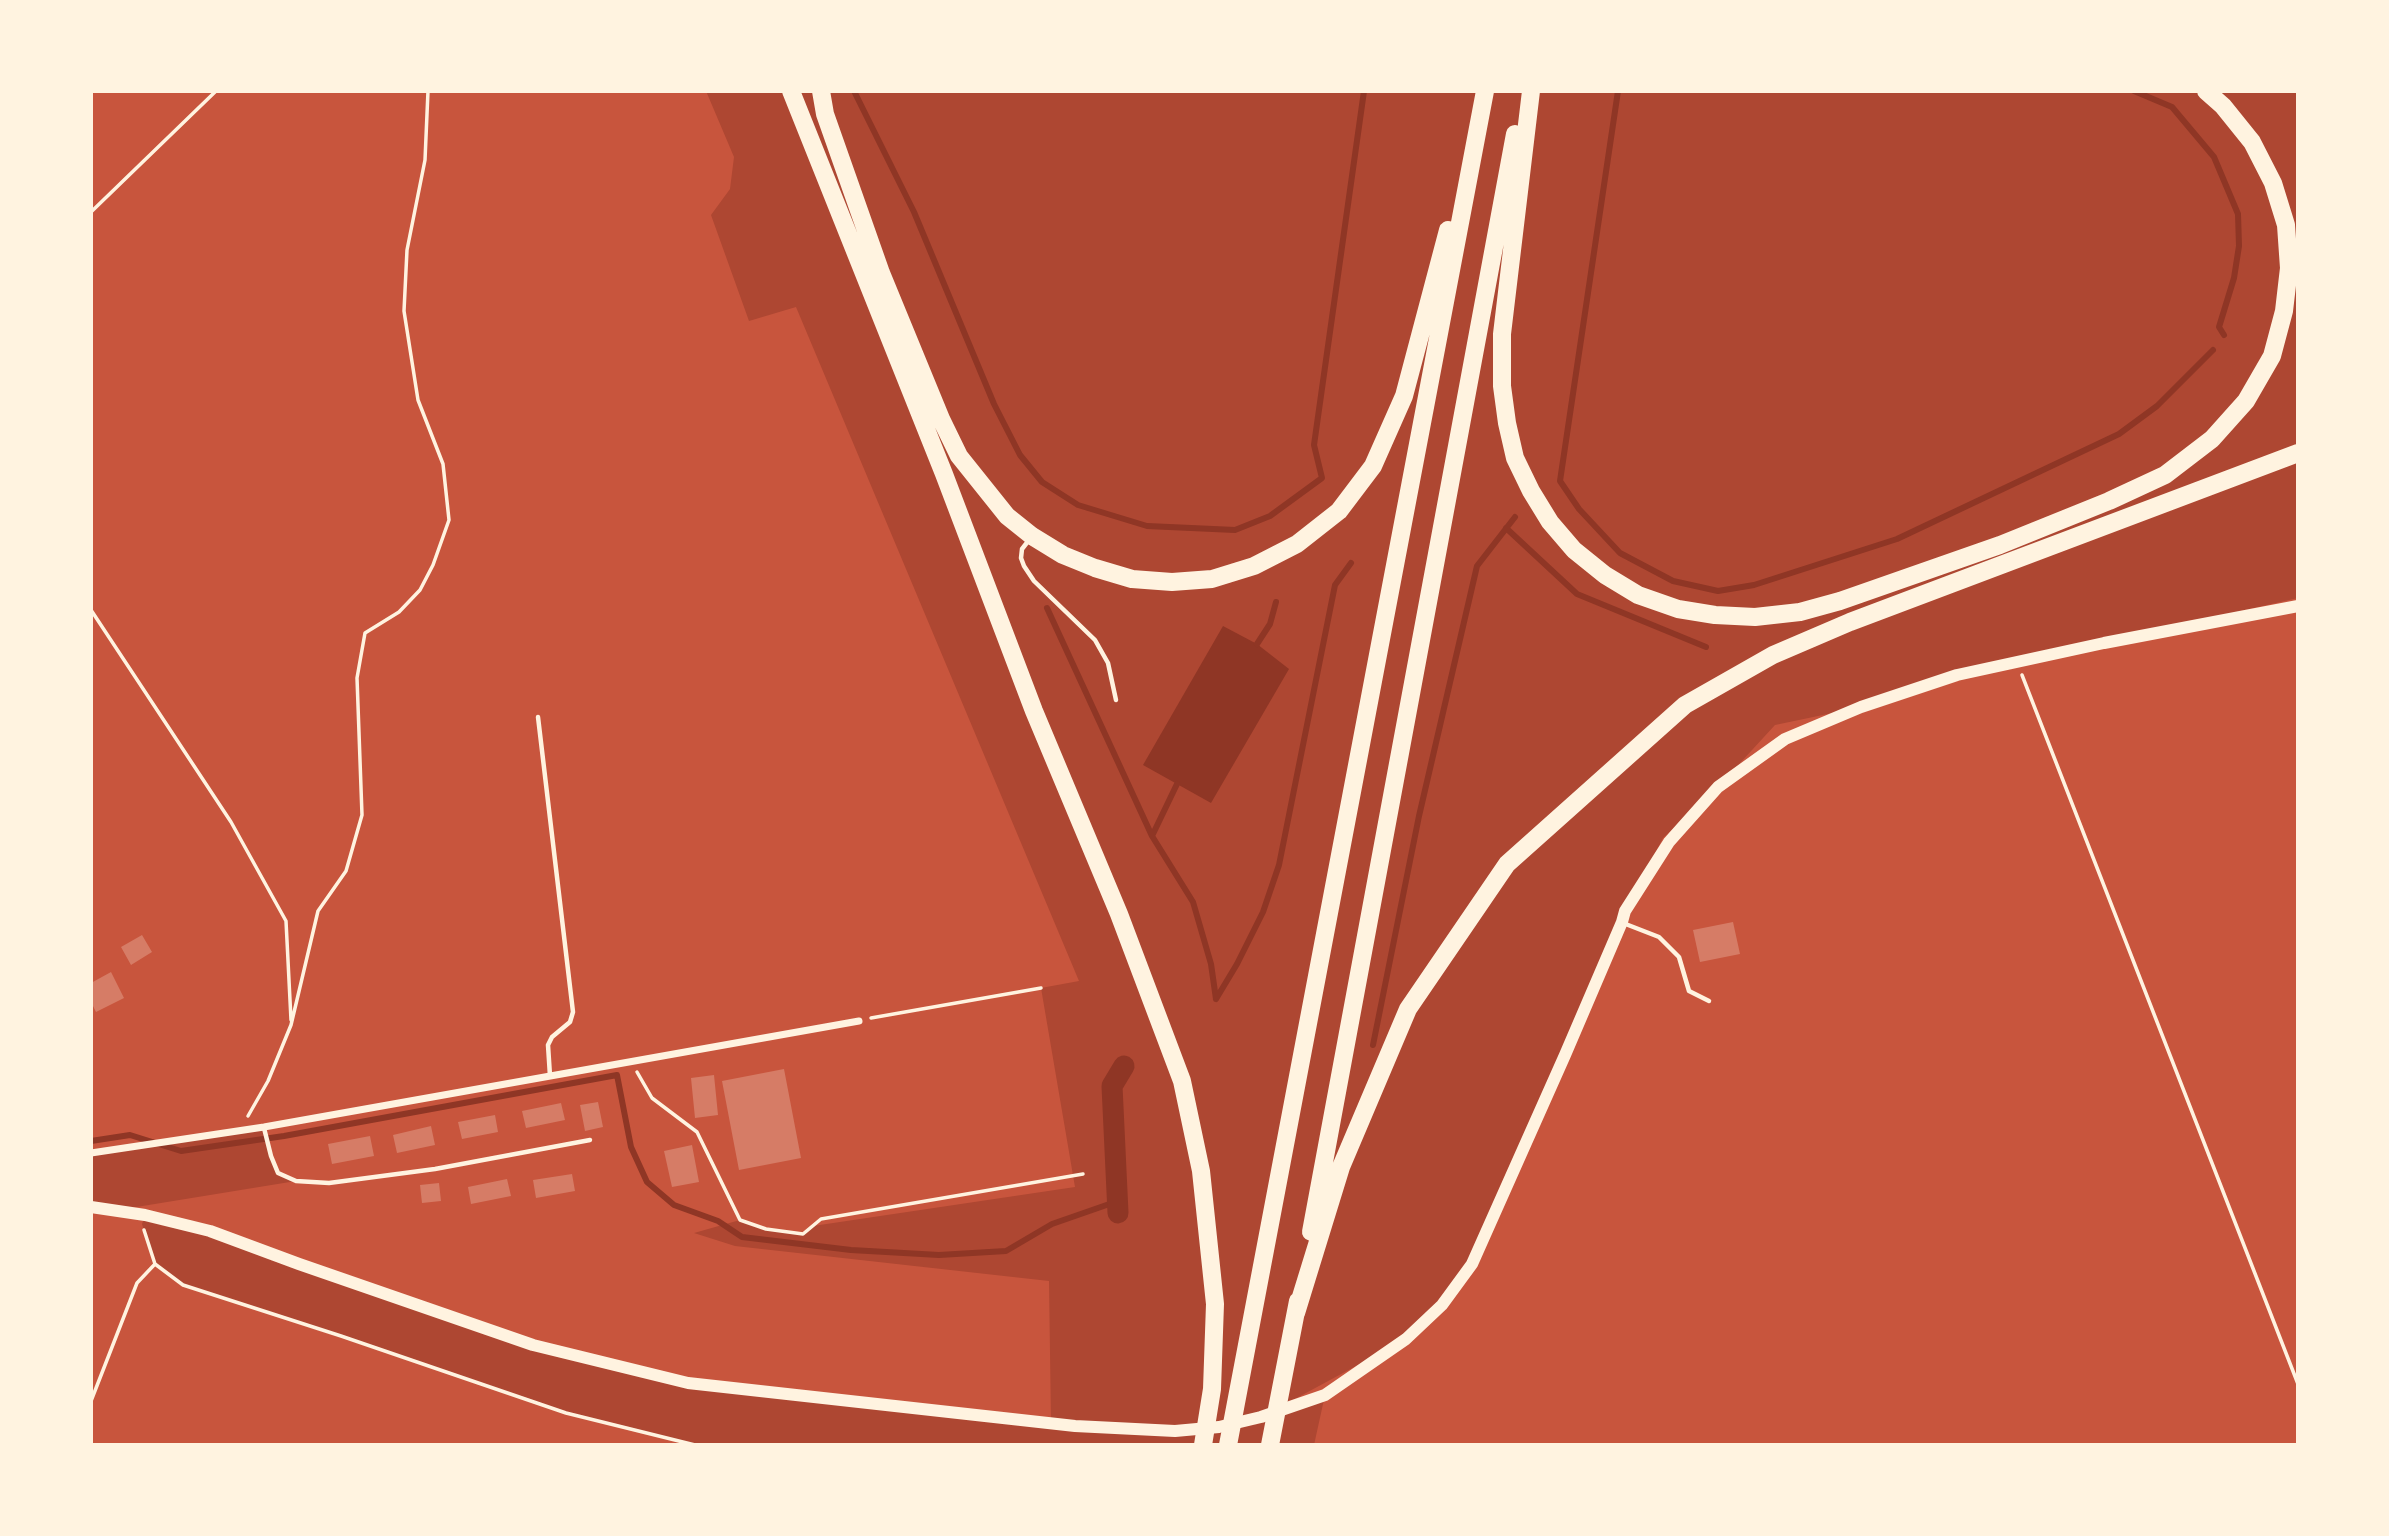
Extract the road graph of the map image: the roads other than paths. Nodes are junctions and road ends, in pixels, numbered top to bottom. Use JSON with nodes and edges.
{"nodes":[{"id":1,"x":791,"y":91,"type":"edge"},
{"id":2,"x":821,"y":91,"type":"edge"},
{"id":3,"x":1485,"y":91,"type":"edge"},
{"id":4,"x":1523,"y":91,"type":"edge"},
{"id":5,"x":1531,"y":91,"type":"edge"},
{"id":6,"x":2206,"y":91,"type":"edge"},
{"id":7,"x":1480,"y":118,"type":"junction"},
{"id":8,"x":2298,"y":453,"type":"edge"},
{"id":9,"x":1032,"y":536,"type":"junction"},
{"id":10,"x":2298,"y":606,"type":"edge"},
{"id":11,"x":1116,"y":700,"type":"dead end"},
{"id":12,"x":538,"y":717,"type":"dead end"},
{"id":13,"x":1622,"y":922,"type":"junction"},
{"id":14,"x":1709,"y":1001,"type":"dead end"},
{"id":15,"x":859,"y":1021,"type":"road end"},
{"id":16,"x":550,"y":1076,"type":"junction"},
{"id":17,"x":264,"y":1127,"type":"junction"},
{"id":18,"x":590,"y":1140,"type":"dead end"},
{"id":19,"x":91,"y":1153,"type":"edge"},
{"id":20,"x":91,"y":1207,"type":"edge"},
{"id":21,"x":1296,"y":1313,"type":"junction"},
{"id":22,"x":1203,"y":1445,"type":"edge"},
{"id":23,"x":1228,"y":1445,"type":"edge"},
{"id":24,"x":1270,"y":1445,"type":"edge"}],
"edges":[{"from":1,"to":22,"type":"highway"},
{"from":2,"to":9,"type":"highway"},
{"from":3,"to":7,"type":"highway"},
{"from":4,"to":21,"type":"highway"},
{"from":5,"to":6,"type":"highway"},
{"from":7,"to":9,"type":"highway"},
{"from":7,"to":23,"type":"highway"},
{"from":8,"to":21,"type":"highway"},
{"from":9,"to":11,"type":"lane"},
{"from":10,"to":13,"type":"street"},
{"from":12,"to":16,"type":"lane"},
{"from":13,"to":14,"type":"lane"},
{"from":13,"to":20,"type":"street"},
{"from":15,"to":16,"type":"street"},
{"from":16,"to":17,"type":"street"},
{"from":17,"to":18,"type":"lane"},
{"from":17,"to":19,"type":"street"},
{"from":21,"to":24,"type":"highway"}]}
